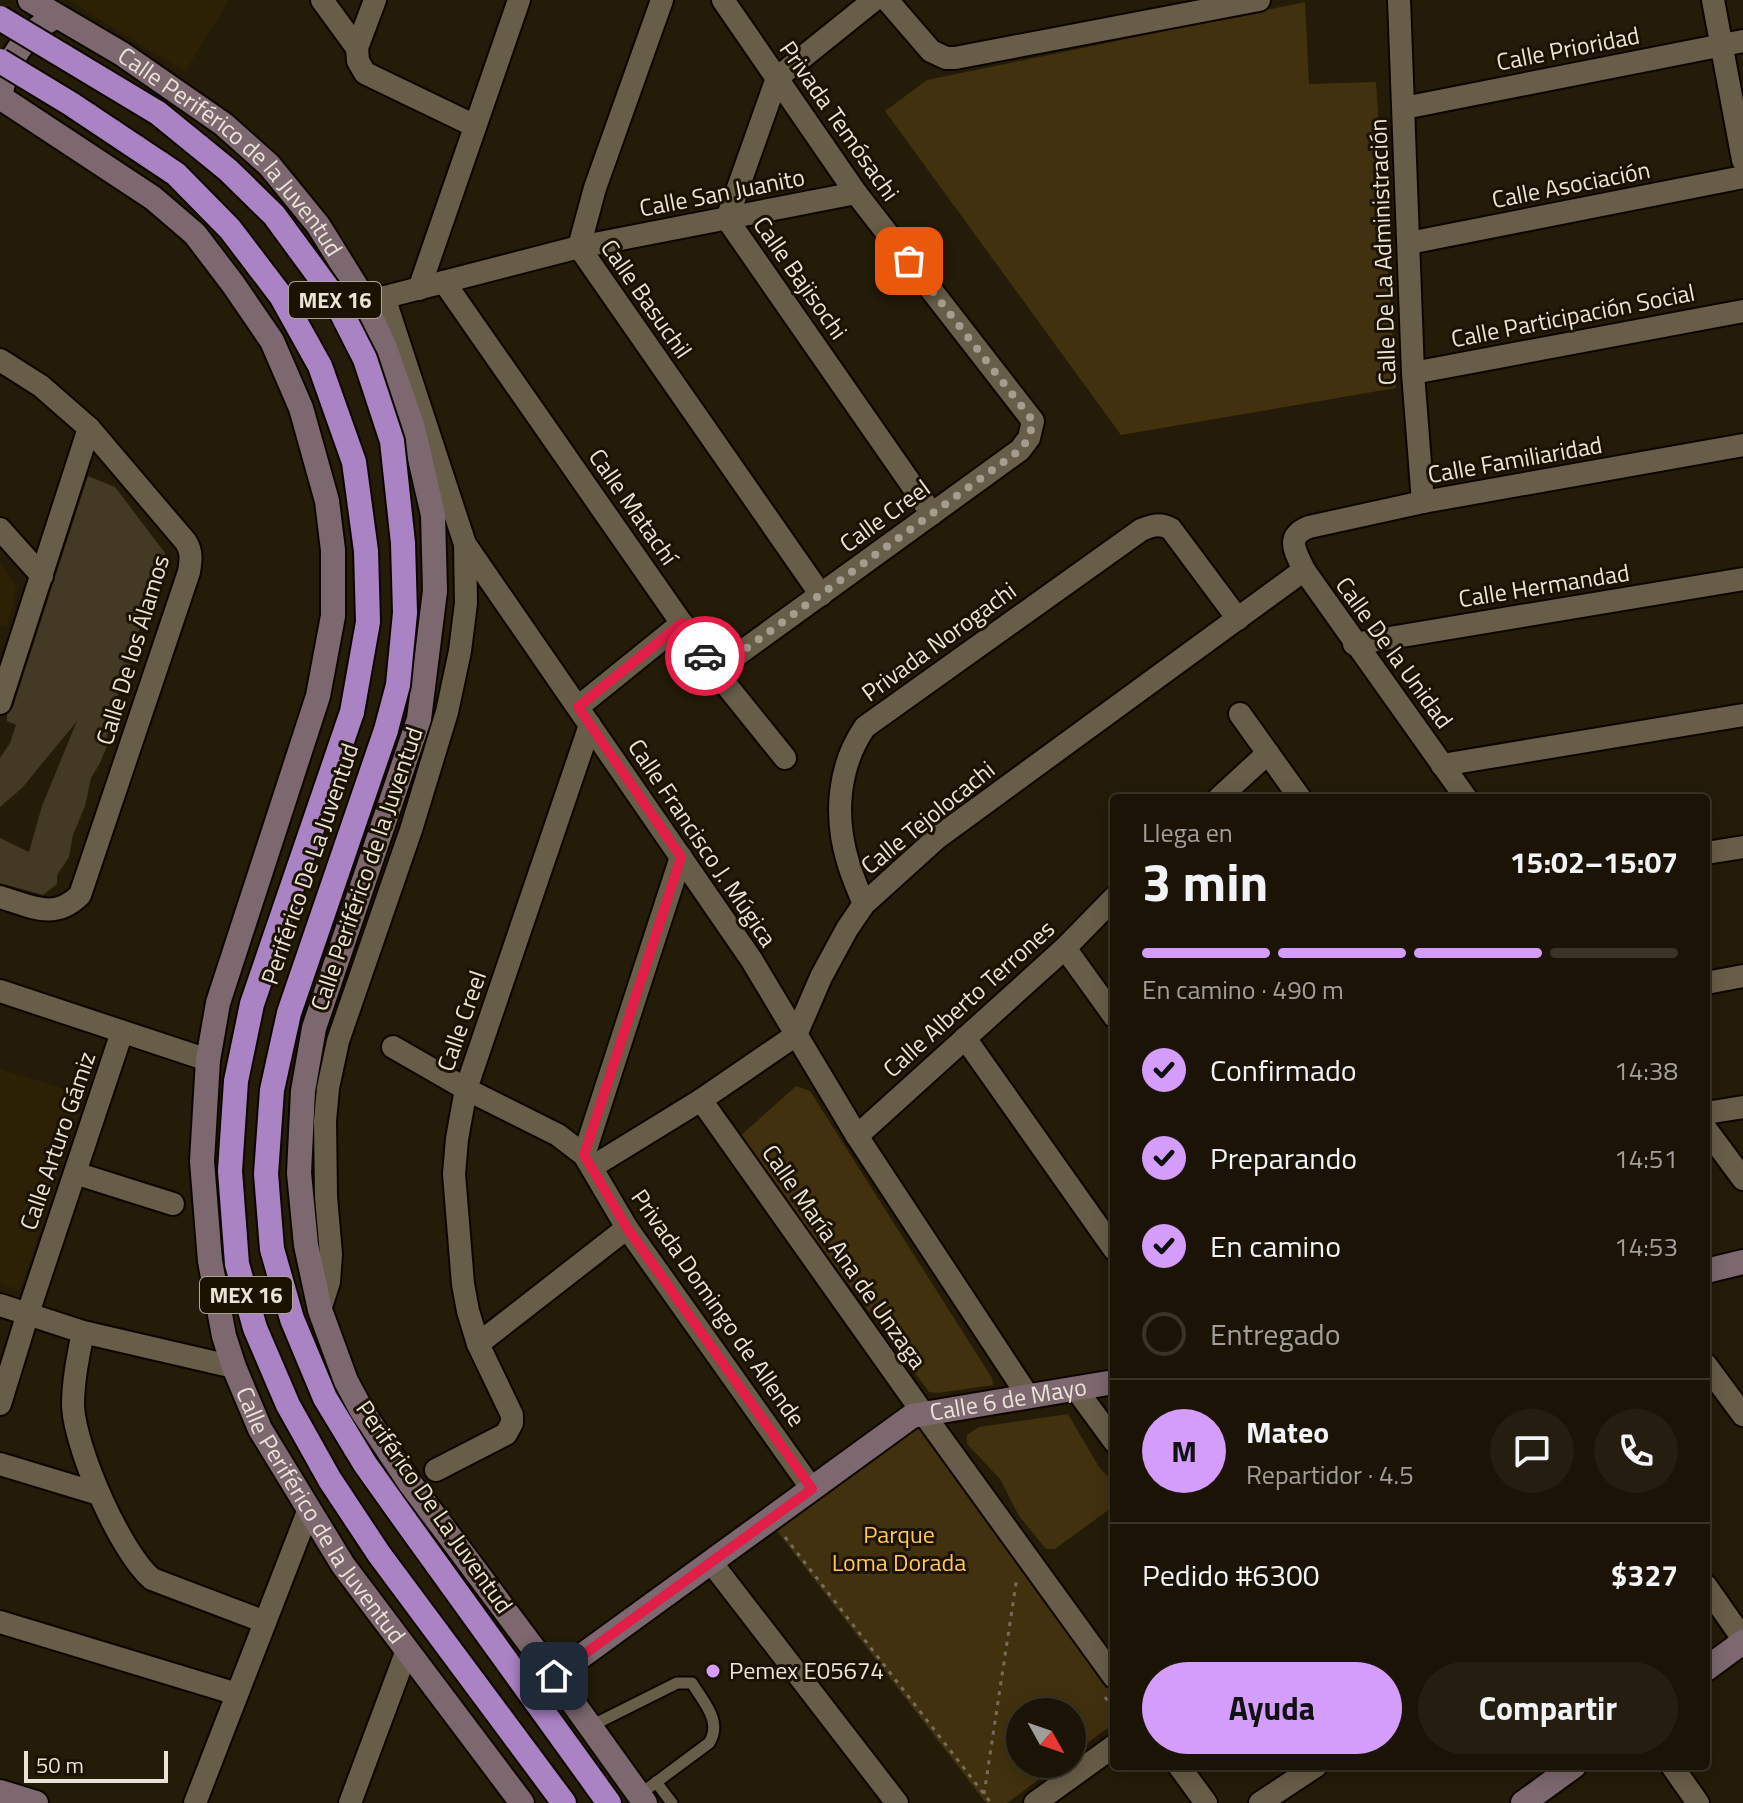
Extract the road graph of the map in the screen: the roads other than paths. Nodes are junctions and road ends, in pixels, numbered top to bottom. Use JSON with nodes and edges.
{"nodes":[{"id":1,"x":30,"y":0,"type":"edge"},
{"id":2,"x":322,"y":0,"type":"edge"},
{"id":3,"x":375,"y":0,"type":"edge"},
{"id":4,"x":519,"y":0,"type":"edge"},
{"id":5,"x":662,"y":0,"type":"edge"},
{"id":6,"x":723,"y":0,"type":"edge"},
{"id":7,"x":874,"y":0,"type":"edge"},
{"id":8,"x":887,"y":0,"type":"edge"},
{"id":9,"x":1259,"y":0,"type":"edge"},
{"id":10,"x":1399,"y":0,"type":"edge"},
{"id":11,"x":1713,"y":0,"type":"edge"},
{"id":12,"x":56,"y":16,"type":"junction"},
{"id":13,"x":0,"y":18,"type":"edge"},
{"id":14,"x":1732,"y":43,"type":"edge"},
{"id":15,"x":357,"y":48,"type":"junction"},
{"id":16,"x":0,"y":61,"type":"edge"},
{"id":17,"x":777,"y":78,"type":"junction"},
{"id":18,"x":0,"y":97,"type":"edge"},
{"id":19,"x":1404,"y":108,"type":"junction"},
{"id":20,"x":475,"y":126,"type":"junction"},
{"id":21,"x":1743,"y":160,"type":"edge"},
{"id":22,"x":1743,"y":177,"type":"edge"},
{"id":23,"x":856,"y":193,"type":"junction"},
{"id":24,"x":727,"y":219,"type":"junction"},
{"id":25,"x":1409,"y":243,"type":"junction"},
{"id":26,"x":579,"y":247,"type":"junction"},
{"id":27,"x":444,"y":282,"type":"junction"},
{"id":28,"x":419,"y":289,"type":"junction"},
{"id":29,"x":374,"y":300,"type":"junction"},
{"id":30,"x":1743,"y":311,"type":"edge"},
{"id":31,"x":0,"y":360,"type":"edge"},
{"id":32,"x":1413,"y":373,"type":"junction"},
{"id":33,"x":1033,"y":421,"type":"joint"},
{"id":34,"x":89,"y":428,"type":"junction"},
{"id":35,"x":1743,"y":445,"type":"edge"},
{"id":36,"x":1423,"y":502,"type":"junction"},
{"id":37,"x":932,"y":514,"type":"junction"},
{"id":38,"x":0,"y":529,"type":"edge"},
{"id":39,"x":1298,"y":534,"type":"joint"},
{"id":40,"x":465,"y":544,"type":"junction"},
{"id":41,"x":1304,"y":570,"type":"junction"},
{"id":42,"x":42,"y":576,"type":"junction"},
{"id":43,"x":1743,"y":579,"type":"edge"},
{"id":44,"x":821,"y":595,"type":"junction"},
{"id":45,"x":1238,"y":619,"type":"junction"},
{"id":46,"x":682,"y":623,"type":"junction"},
{"id":47,"x":1354,"y":644,"type":"junction"},
{"id":48,"x":715,"y":671,"type":"junction"},
{"id":49,"x":0,"y":703,"type":"edge"},
{"id":50,"x":1240,"y":714,"type":"dead end"},
{"id":51,"x":1743,"y":715,"type":"edge"},
{"id":52,"x":584,"y":716,"type":"junction"},
{"id":53,"x":1268,"y":753,"type":"junction"},
{"id":54,"x":785,"y":758,"type":"dead end"},
{"id":55,"x":1442,"y":765,"type":"junction"},
{"id":56,"x":1223,"y":794,"type":"edge"},
{"id":57,"x":1297,"y":794,"type":"edge"},
{"id":58,"x":1463,"y":794,"type":"edge"},
{"id":59,"x":1743,"y":847,"type":"edge"},
{"id":60,"x":1710,"y":852,"type":"edge"},
{"id":61,"x":681,"y":857,"type":"junction"},
{"id":62,"x":0,"y":897,"type":"edge"},
{"id":63,"x":1110,"y":902,"type":"edge"},
{"id":64,"x":864,"y":904,"type":"junction"},
{"id":65,"x":1065,"y":948,"type":"junction"},
{"id":66,"x":1743,"y":976,"type":"edge"},
{"id":67,"x":1710,"y":982,"type":"edge"},
{"id":68,"x":0,"y":991,"type":"edge"},
{"id":69,"x":1110,"y":1010,"type":"edge"},
{"id":70,"x":122,"y":1032,"type":"junction"},
{"id":71,"x":796,"y":1035,"type":"junction"},
{"id":72,"x":965,"y":1038,"type":"junction"},
{"id":73,"x":393,"y":1047,"type":"dead end"},
{"id":74,"x":208,"y":1060,"type":"junction"},
{"id":75,"x":466,"y":1089,"type":"junction"},
{"id":76,"x":701,"y":1100,"type":"junction"},
{"id":77,"x":1743,"y":1107,"type":"edge"},
{"id":78,"x":1710,"y":1112,"type":"edge"},
{"id":79,"x":313,"y":1121,"type":"junction"},
{"id":80,"x":1710,"y":1134,"type":"edge"},
{"id":81,"x":857,"y":1136,"type":"junction"},
{"id":82,"x":588,"y":1161,"type":"junction"},
{"id":83,"x":75,"y":1173,"type":"junction"},
{"id":84,"x":1743,"y":1179,"type":"edge"},
{"id":85,"x":173,"y":1204,"type":"dead end"},
{"id":86,"x":627,"y":1228,"type":"junction"},
{"id":87,"x":1110,"y":1243,"type":"edge"},
{"id":88,"x":1743,"y":1262,"type":"edge"},
{"id":89,"x":1710,"y":1270,"type":"edge"},
{"id":90,"x":0,"y":1305,"type":"edge"},
{"id":91,"x":28,"y":1313,"type":"junction"},
{"id":92,"x":83,"y":1332,"type":"junction"},
{"id":93,"x":478,"y":1344,"type":"junction"},
{"id":94,"x":234,"y":1367,"type":"junction"},
{"id":95,"x":1710,"y":1370,"type":"edge"},
{"id":96,"x":1110,"y":1383,"type":"edge"},
{"id":97,"x":1076,"y":1389,"type":"junction"},
{"id":98,"x":1028,"y":1396,"type":"junction"},
{"id":99,"x":0,"y":1404,"type":"edge"},
{"id":100,"x":923,"y":1413,"type":"junction"},
{"id":101,"x":1743,"y":1415,"type":"edge"},
{"id":102,"x":1110,"y":1436,"type":"edge"},
{"id":103,"x":0,"y":1464,"type":"edge"},
{"id":104,"x":436,"y":1470,"type":"dead end"},
{"id":105,"x":812,"y":1489,"type":"junction"},
{"id":106,"x":99,"y":1494,"type":"junction"},
{"id":107,"x":309,"y":1509,"type":"junction"},
{"id":108,"x":711,"y":1562,"type":"junction"},
{"id":109,"x":1710,"y":1592,"type":"edge"},
{"id":110,"x":0,"y":1622,"type":"edge"},
{"id":111,"x":265,"y":1622,"type":"junction"},
{"id":112,"x":1743,"y":1640,"type":"edge"},
{"id":113,"x":407,"y":1650,"type":"junction"},
{"id":114,"x":1710,"y":1666,"type":"edge"},
{"id":115,"x":554,"y":1676,"type":"junction"},
{"id":116,"x":1110,"y":1687,"type":"edge"},
{"id":117,"x":237,"y":1694,"type":"junction"},
{"id":118,"x":591,"y":1726,"type":"junction"},
{"id":119,"x":1110,"y":1749,"type":"edge"},
{"id":120,"x":1182,"y":1770,"type":"edge"},
{"id":121,"x":1310,"y":1770,"type":"edge"},
{"id":122,"x":1569,"y":1770,"type":"edge"},
{"id":123,"x":1675,"y":1770,"type":"edge"},
{"id":124,"x":502,"y":1777,"type":"junction"},
{"id":125,"x":0,"y":1792,"type":"edge"},
{"id":126,"x":647,"y":1793,"type":"edge"},
{"id":127,"x":1530,"y":1801,"type":"edge"},
{"id":128,"x":36,"y":1803,"type":"edge"},
{"id":129,"x":195,"y":1803,"type":"edge"},
{"id":130,"x":350,"y":1803,"type":"edge"},
{"id":131,"x":495,"y":1803,"type":"edge"},
{"id":132,"x":522,"y":1803,"type":"edge"},
{"id":133,"x":564,"y":1803,"type":"edge"},
{"id":134,"x":609,"y":1803,"type":"edge"},
{"id":135,"x":672,"y":1803,"type":"edge"},
{"id":136,"x":897,"y":1803,"type":"edge"},
{"id":137,"x":1035,"y":1803,"type":"edge"},
{"id":138,"x":1206,"y":1803,"type":"edge"},
{"id":139,"x":1260,"y":1803,"type":"edge"},
{"id":140,"x":1698,"y":1803,"type":"edge"}],
"edges":[{"from":1,"to":12,"type":"main road","name":"Calle Periférico de la Juventud"},
{"from":2,"to":15,"type":"street"},
{"from":3,"to":15,"type":"street"},
{"from":4,"to":20,"type":"street"},
{"from":5,"to":26,"type":"street","name":"Calle Basuchil"},
{"from":6,"to":17,"type":"street","name":"Privada Temósachi"},
{"from":7,"to":17,"type":"street"},
{"from":8,"to":9,"type":"street"},
{"from":10,"to":19,"type":"street","name":"Calle De La Administración"},
{"from":11,"to":14,"type":"street"},
{"from":12,"to":18,"type":"main road"},
{"from":12,"to":29,"type":"main road","name":"Calle Periférico de la Juventud"},
{"from":13,"to":134,"type":"highway","name":"Periférico De La Juventud","number":"MEX 16","bridge":true},
{"from":14,"to":19,"type":"street","name":"Calle Prioridad"},
{"from":14,"to":21,"type":"street"},
{"from":15,"to":20,"type":"street"},
{"from":16,"to":133,"type":"highway","name":"Periférico De La Juventud","number":"MEX 16","bridge":true},
{"from":17,"to":23,"type":"street","name":"Privada Temósachi"},
{"from":17,"to":24,"type":"street","name":"Calle Bajisochi"},
{"from":18,"to":74,"type":"main road","name":"Calle Periférico de la Juventud"},
{"from":19,"to":25,"type":"street","name":"Calle De La Administración"},
{"from":20,"to":28,"type":"street"},
{"from":22,"to":25,"type":"street","name":"Calle Asociación"},
{"from":23,"to":24,"type":"street","name":"Calle San Juanito"},
{"from":23,"to":33,"type":"street","name":"Privada Temósachi"},
{"from":24,"to":26,"type":"street","name":"Calle San Juanito"},
{"from":24,"to":37,"type":"street","name":"Calle Bajisochi"},
{"from":25,"to":32,"type":"street","name":"Calle De La Administración"},
{"from":26,"to":27,"type":"street","name":"Calle San Juanito"},
{"from":26,"to":44,"type":"street","name":"Calle Basuchil"},
{"from":27,"to":28,"type":"street","name":"Calle San Juanito"},
{"from":27,"to":46,"type":"street","name":"Calle Matachí"},
{"from":28,"to":29,"type":"street","name":"Calle San Juanito"},
{"from":29,"to":40,"type":"street","name":"Calle Francisco J. Múgica"},
{"from":29,"to":79,"type":"main road","name":"Calle Periférico de la Juventud"},
{"from":30,"to":32,"type":"street","name":"Calle Participación Social"},
{"from":31,"to":34,"type":"street","name":"Calle De los Álamos"},
{"from":32,"to":36,"type":"street","name":"Calle De La Administración"},
{"from":33,"to":37,"type":"street","name":"Calle Creel"},
{"from":34,"to":42,"type":"street"},
{"from":34,"to":62,"type":"street","name":"Calle De los Álamos"},
{"from":35,"to":36,"type":"street","name":"Calle Familiaridad"},
{"from":36,"to":39,"type":"street","name":"Calle Familiaridad"},
{"from":37,"to":44,"type":"street","name":"Calle Creel"},
{"from":38,"to":42,"type":"street"},
{"from":39,"to":41,"type":"street","name":"Calle De la Unidad"},
{"from":40,"to":52,"type":"street","name":"Calle Francisco J. Múgica"},
{"from":40,"to":79,"type":"street"},
{"from":41,"to":45,"type":"street","name":"Calle Tejolocachi"},
{"from":41,"to":47,"type":"street","name":"Calle De la Unidad"},
{"from":42,"to":49,"type":"street"},
{"from":43,"to":47,"type":"street","name":"Calle Hermandad"},
{"from":44,"to":48,"type":"street","name":"Calle Creel"},
{"from":45,"to":64,"type":"street","name":"Calle Tejolocachi"},
{"from":45,"to":64,"type":"street","name":"Privada Norogachi"},
{"from":46,"to":48,"type":"street","name":"Calle Matachí"},
{"from":46,"to":52,"type":"street"},
{"from":47,"to":55,"type":"street","name":"Calle De la Unidad"},
{"from":48,"to":54,"type":"street","name":"Calle Matachí"},
{"from":50,"to":53,"type":"street"},
{"from":51,"to":55,"type":"street"},
{"from":52,"to":61,"type":"street","name":"Calle Francisco J. Múgica"},
{"from":52,"to":75,"type":"street","name":"Calle Creel"},
{"from":53,"to":56,"type":"street"},
{"from":53,"to":57,"type":"street"},
{"from":55,"to":58,"type":"street","name":"Calle De la Unidad"},
{"from":59,"to":60,"type":"street"},
{"from":61,"to":71,"type":"street","name":"Calle Francisco J. Múgica"},
{"from":61,"to":82,"type":"street"},
{"from":63,"to":65,"type":"street","name":"Calle Alberto Terrones"},
{"from":64,"to":71,"type":"street","name":"Calle Tejolocachi"},
{"from":65,"to":69,"type":"street"},
{"from":65,"to":72,"type":"street","name":"Calle Alberto Terrones"},
{"from":66,"to":67,"type":"street"},
{"from":68,"to":70,"type":"street"},
{"from":70,"to":74,"type":"street"},
{"from":70,"to":83,"type":"street","name":"Calle Arturo Gámiz"},
{"from":71,"to":76,"type":"street"},
{"from":71,"to":81,"type":"street","name":"Calle Francisco J. Múgica"},
{"from":72,"to":81,"type":"street","name":"Calle Alberto Terrones"},
{"from":72,"to":87,"type":"street"},
{"from":73,"to":75,"type":"street"},
{"from":74,"to":94,"type":"main road","name":"Calle Periférico de la Juventud"},
{"from":75,"to":82,"type":"street"},
{"from":75,"to":93,"type":"street","name":"Calle Creel"},
{"from":76,"to":82,"type":"street"},
{"from":76,"to":100,"type":"street","name":"Calle María Ana de Unzaga"},
{"from":77,"to":78,"type":"street"},
{"from":79,"to":115,"type":"main road","name":"Calle Periférico de la Juventud"},
{"from":80,"to":84,"type":"street"},
{"from":81,"to":98,"type":"street","name":"Calle Francisco J. Múgica"},
{"from":82,"to":86,"type":"street","name":"Privada Domingo de Allende"},
{"from":83,"to":85,"type":"street"},
{"from":83,"to":91,"type":"street","name":"Calle Arturo Gámiz"},
{"from":86,"to":93,"type":"street"},
{"from":86,"to":105,"type":"street","name":"Privada Domingo de Allende"},
{"from":88,"to":89,"type":"main road"},
{"from":90,"to":91,"type":"street"},
{"from":91,"to":92,"type":"street"},
{"from":91,"to":99,"type":"street","name":"Calle Arturo Gámiz"},
{"from":92,"to":94,"type":"street"},
{"from":92,"to":106,"type":"street"},
{"from":93,"to":104,"type":"street","name":"Calle Creel"},
{"from":94,"to":107,"type":"main road","name":"Calle Periférico de la Juventud"},
{"from":95,"to":101,"type":"street"},
{"from":96,"to":97,"type":"main road","name":"Calle 6 de Mayo"},
{"from":97,"to":98,"type":"main road","name":"Calle 6 de Mayo"},
{"from":97,"to":102,"type":"street"},
{"from":98,"to":100,"type":"main road","name":"Calle 6 de Mayo"},
{"from":100,"to":105,"type":"main road","name":"Calle 6 de Mayo"},
{"from":100,"to":116,"type":"street","name":"Calle María Ana de Unzaga"},
{"from":103,"to":106,"type":"street"},
{"from":105,"to":108,"type":"main road","name":"Calle 6 de Mayo"},
{"from":106,"to":111,"type":"street"},
{"from":107,"to":111,"type":"street"},
{"from":107,"to":113,"type":"main road","name":"Calle Periférico de la Juventud"},
{"from":108,"to":115,"type":"main road","name":"Calle 6 de Mayo"},
{"from":108,"to":136,"type":"street"},
{"from":109,"to":112,"type":"street"},
{"from":110,"to":117,"type":"street"},
{"from":111,"to":117,"type":"street"},
{"from":112,"to":114,"type":"main road"},
{"from":113,"to":124,"type":"main road","name":"Calle Periférico de la Juventud"},
{"from":113,"to":130,"type":"street"},
{"from":115,"to":118,"type":"main road","name":"Calle Periférico de la Juventud"},
{"from":117,"to":129,"type":"street"},
{"from":118,"to":126,"type":"main road","name":"Calle Periférico de la Juventud"},
{"from":118,"to":126,"type":"lane"},
{"from":119,"to":137,"type":"street"},
{"from":120,"to":138,"type":"street"},
{"from":121,"to":139,"type":"street"},
{"from":122,"to":127,"type":"main road"},
{"from":123,"to":140,"type":"street"},
{"from":124,"to":131,"type":"main road"},
{"from":124,"to":132,"type":"main road","name":"Calle Periférico de la Juventud"},
{"from":125,"to":128,"type":"main road"},
{"from":126,"to":135,"type":"lane"}]}
